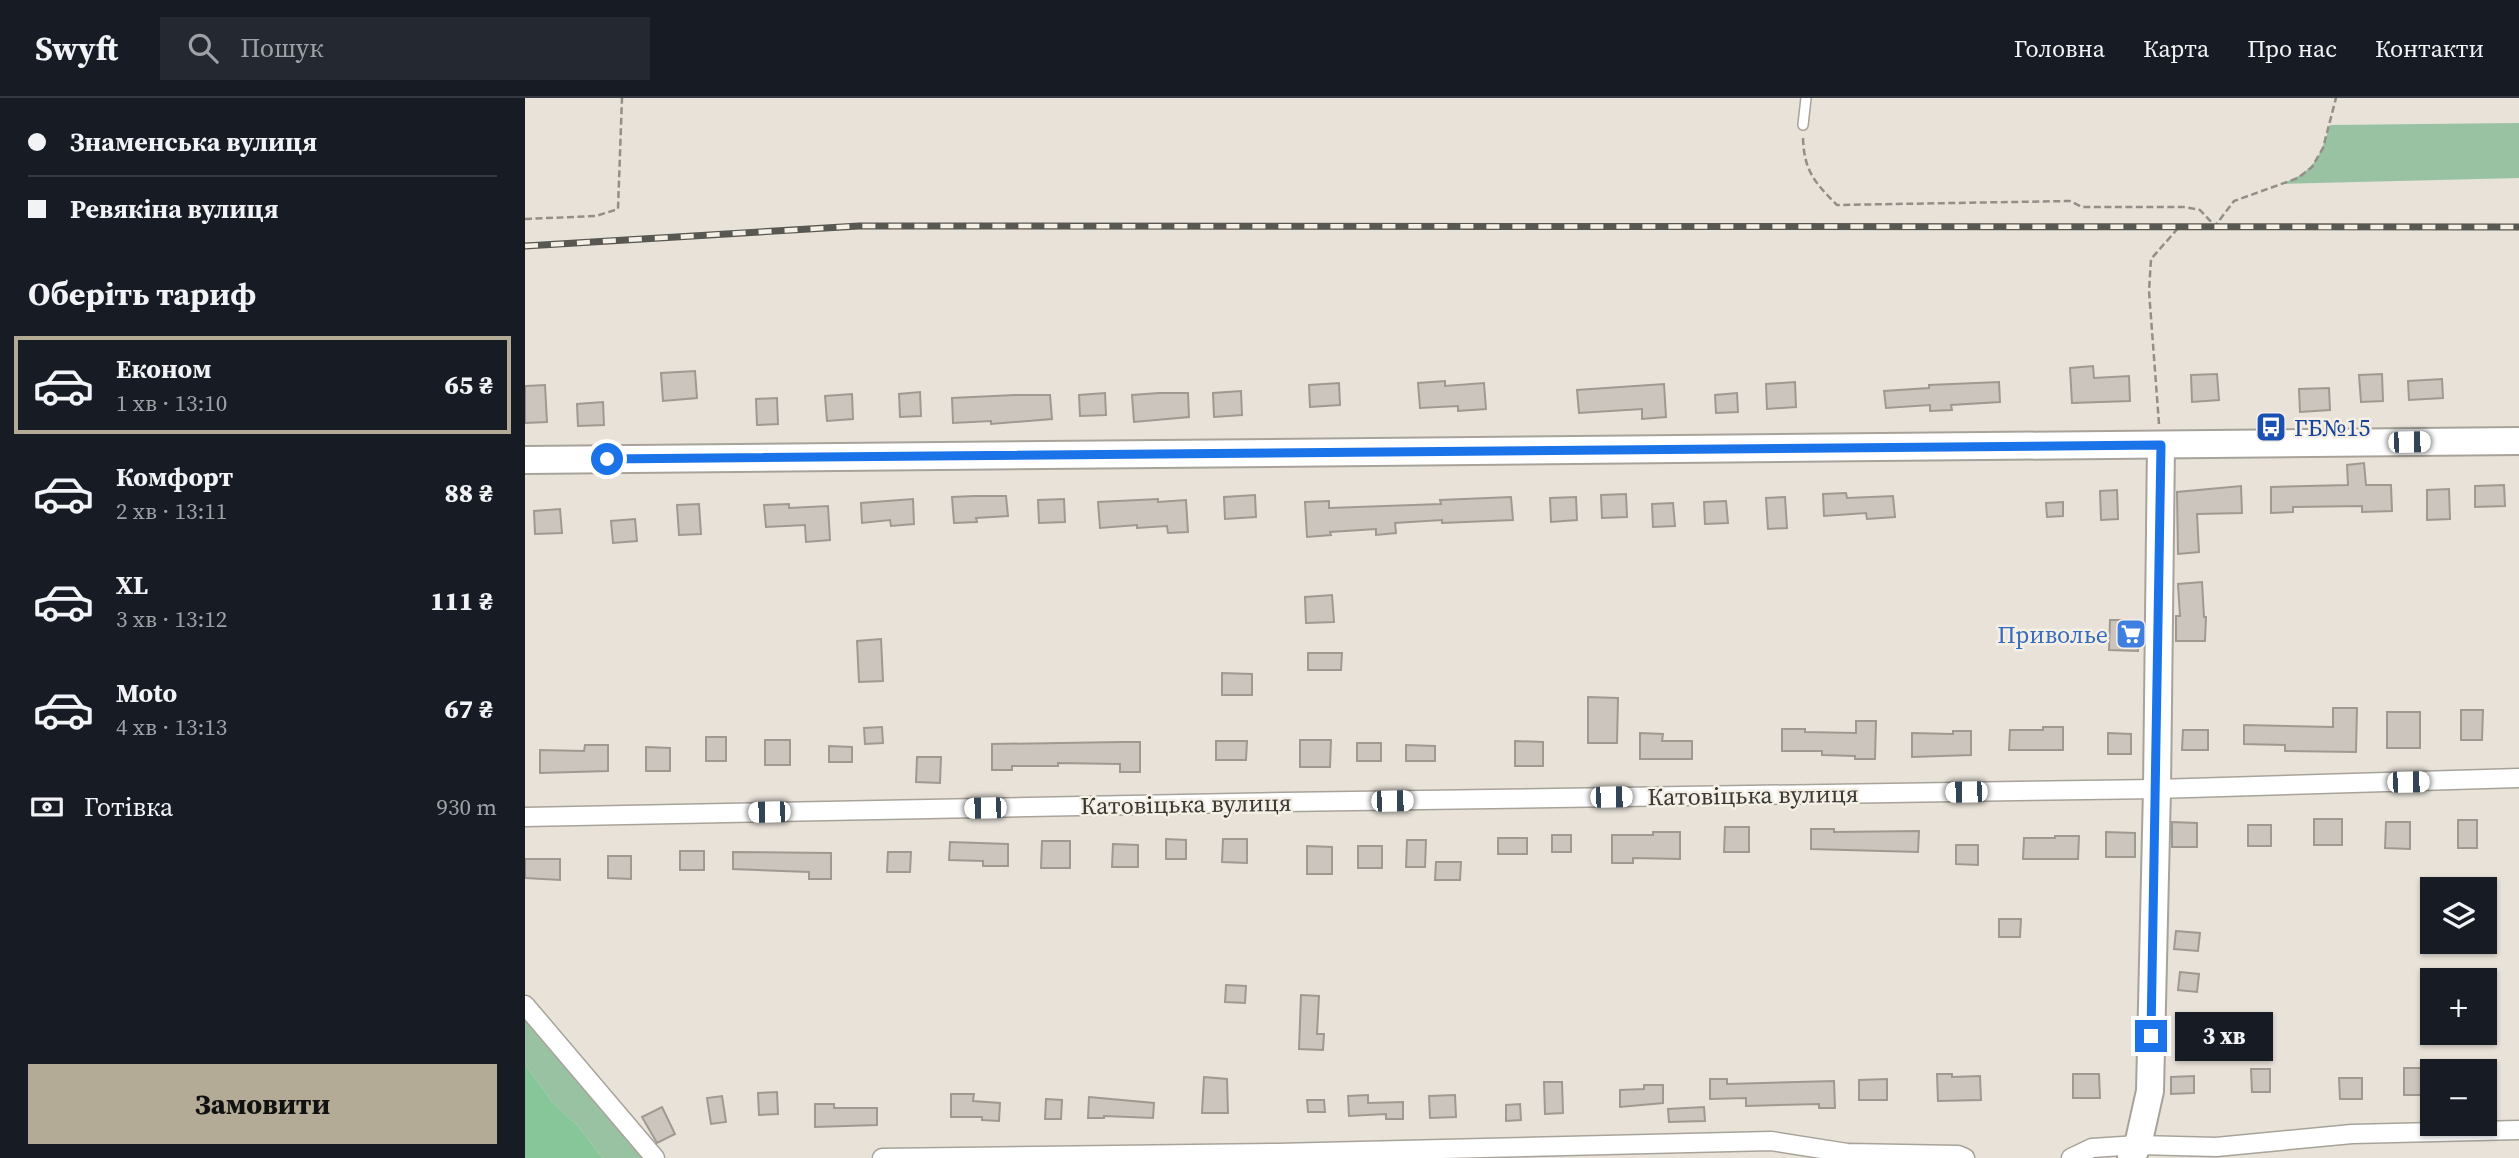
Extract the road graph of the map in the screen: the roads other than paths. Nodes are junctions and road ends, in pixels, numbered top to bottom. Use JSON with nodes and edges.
{"nodes":[{"id":1,"x":1806,"y":98,"type":"edge"},
{"id":2,"x":1803,"y":125,"type":"road end"},
{"id":3,"x":2519,"y":440,"type":"edge"},
{"id":4,"x":2161,"y":445,"type":"junction"},
{"id":5,"x":525,"y":460,"type":"edge"},
{"id":6,"x":2519,"y":778,"type":"edge"},
{"id":7,"x":2157,"y":789,"type":"junction"},
{"id":8,"x":525,"y":817,"type":"edge"},
{"id":9,"x":525,"y":1006,"type":"edge"},
{"id":10,"x":2519,"y":1130,"type":"edge"},
{"id":11,"x":2134,"y":1152,"type":"edge"},
{"id":12,"x":655,"y":1158,"type":"edge"},
{"id":13,"x":881,"y":1158,"type":"edge"},
{"id":14,"x":1965,"y":1158,"type":"edge"},
{"id":15,"x":2071,"y":1158,"type":"edge"}],
"edges":[{"from":1,"to":2,"type":"lane"},
{"from":3,"to":4,"type":"main road"},
{"from":4,"to":5,"type":"main road"},
{"from":4,"to":7,"type":"main road"},
{"from":6,"to":7,"type":"street","name":"Катовіцька вулиця"},
{"from":7,"to":8,"type":"street","name":"Катовіцька вулиця"},
{"from":7,"to":11,"type":"main road"},
{"from":9,"to":12,"type":"street"},
{"from":10,"to":11,"type":"street"},
{"from":11,"to":15,"type":"street"},
{"from":13,"to":14,"type":"street"}]}
